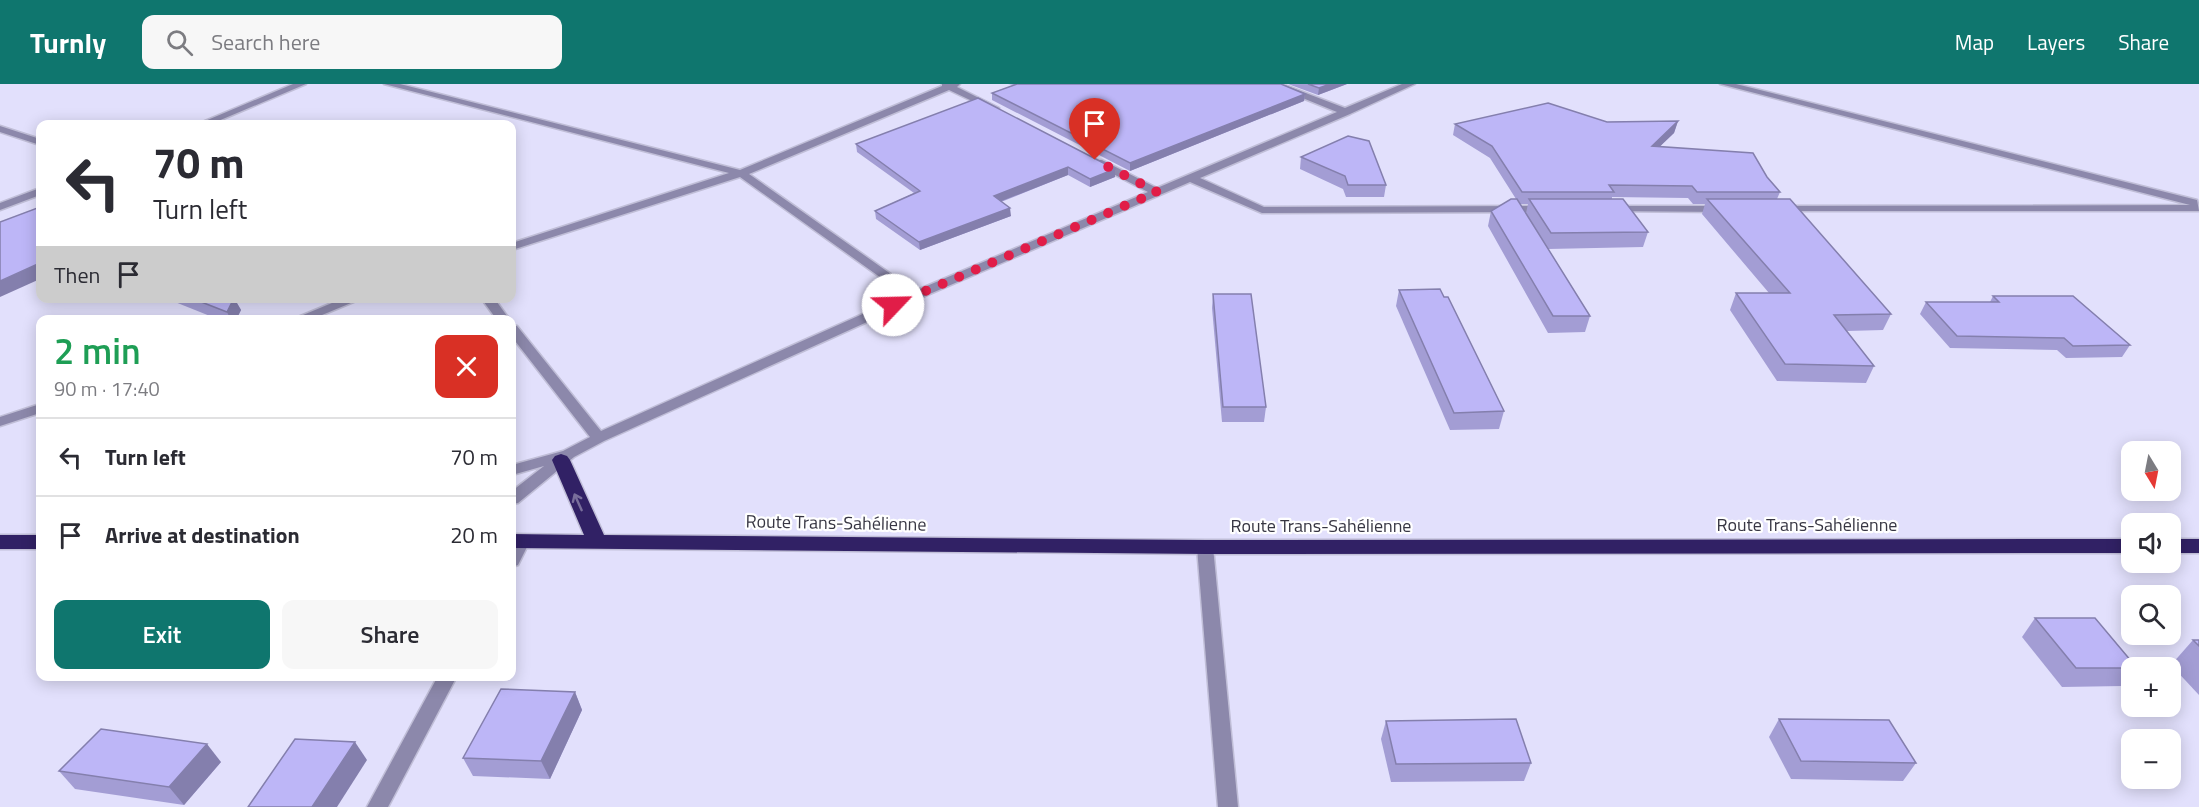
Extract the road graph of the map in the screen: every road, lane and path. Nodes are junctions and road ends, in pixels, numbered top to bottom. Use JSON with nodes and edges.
{"nodes":[{"id":1,"x":301,"y":84,"type":"edge"},
{"id":2,"x":389,"y":84,"type":"edge"},
{"id":3,"x":1273,"y":84,"type":"edge"},
{"id":4,"x":1410,"y":84,"type":"edge"},
{"id":5,"x":1725,"y":84,"type":"edge"},
{"id":6,"x":950,"y":85,"type":"edge"},
{"id":7,"x":1004,"y":112,"type":"edge"},
{"id":8,"x":1347,"y":112,"type":"junction"},
{"id":9,"x":212,"y":120,"type":"edge"},
{"id":10,"x":0,"y":129,"type":"edge"},
{"id":11,"x":36,"y":141,"type":"edge"},
{"id":12,"x":1085,"y":155,"type":"edge"},
{"id":13,"x":741,"y":173,"type":"junction"},
{"id":14,"x":1191,"y":178,"type":"junction"},
{"id":15,"x":1157,"y":192,"type":"junction"},
{"id":16,"x":36,"y":193,"type":"edge"},
{"id":17,"x":2199,"y":206,"type":"edge"},
{"id":18,"x":0,"y":207,"type":"edge"},
{"id":19,"x":1558,"y":209,"type":"edge"},
{"id":20,"x":1594,"y":209,"type":"edge"},
{"id":21,"x":1736,"y":209,"type":"edge"},
{"id":22,"x":1772,"y":209,"type":"edge"},
{"id":23,"x":516,"y":246,"type":"edge"},
{"id":24,"x":914,"y":296,"type":"junction"},
{"id":25,"x":343,"y":303,"type":"edge"},
{"id":26,"x":491,"y":303,"type":"edge"},
{"id":27,"x":311,"y":315,"type":"edge"},
{"id":28,"x":500,"y":315,"type":"edge"},
{"id":29,"x":516,"y":334,"type":"edge"},
{"id":30,"x":36,"y":409,"type":"edge"},
{"id":31,"x":0,"y":422,"type":"edge"},
{"id":32,"x":599,"y":438,"type":"junction"},
{"id":33,"x":565,"y":457,"type":"junction"},
{"id":34,"x":516,"y":469,"type":"edge"},
{"id":35,"x":516,"y":497,"type":"edge"},
{"id":36,"x":517,"y":541,"type":"edge"},
{"id":37,"x":0,"y":542,"type":"edge"},
{"id":38,"x":36,"y":542,"type":"edge"},
{"id":39,"x":597,"y":542,"type":"junction"},
{"id":40,"x":2121,"y":546,"type":"edge"},
{"id":41,"x":2181,"y":546,"type":"edge"},
{"id":42,"x":2199,"y":546,"type":"edge"},
{"id":43,"x":1205,"y":547,"type":"junction"},
{"id":44,"x":445,"y":681,"type":"edge"},
{"id":45,"x":377,"y":807,"type":"edge"},
{"id":46,"x":1228,"y":807,"type":"edge"}],
"edges":[{"from":1,"to":9,"type":"street"},
{"from":2,"to":13,"type":"street"},
{"from":3,"to":8,"type":"street"},
{"from":4,"to":8,"type":"street"},
{"from":5,"to":17,"type":"street"},
{"from":6,"to":7,"type":"street"},
{"from":6,"to":13,"type":"street"},
{"from":8,"to":14,"type":"street"},
{"from":10,"to":11,"type":"street"},
{"from":12,"to":15,"type":"street"},
{"from":13,"to":23,"type":"street"},
{"from":13,"to":24,"type":"street"},
{"from":14,"to":15,"type":"street"},
{"from":14,"to":19,"type":"street"},
{"from":15,"to":24,"type":"street"},
{"from":16,"to":18,"type":"street"},
{"from":17,"to":22,"type":"street"},
{"from":20,"to":21,"type":"street"},
{"from":24,"to":32,"type":"street"},
{"from":25,"to":27,"type":"street"},
{"from":26,"to":28,"type":"street"},
{"from":29,"to":32,"type":"street"},
{"from":30,"to":31,"type":"street"},
{"from":32,"to":33,"type":"street"},
{"from":33,"to":34,"type":"street"},
{"from":33,"to":35,"type":"street"},
{"from":39,"to":33,"type":"highway","one_way":true},
{"from":36,"to":39,"type":"highway","name":"Route Trans-Sahélienne"},
{"from":37,"to":38,"type":"highway"},
{"from":39,"to":43,"type":"highway","name":"Route Trans-Sahélienne"},
{"from":40,"to":43,"type":"highway","name":"Route Trans-Sahélienne"},
{"from":41,"to":42,"type":"highway"},
{"from":43,"to":46,"type":"street"},
{"from":44,"to":45,"type":"street"}]}
